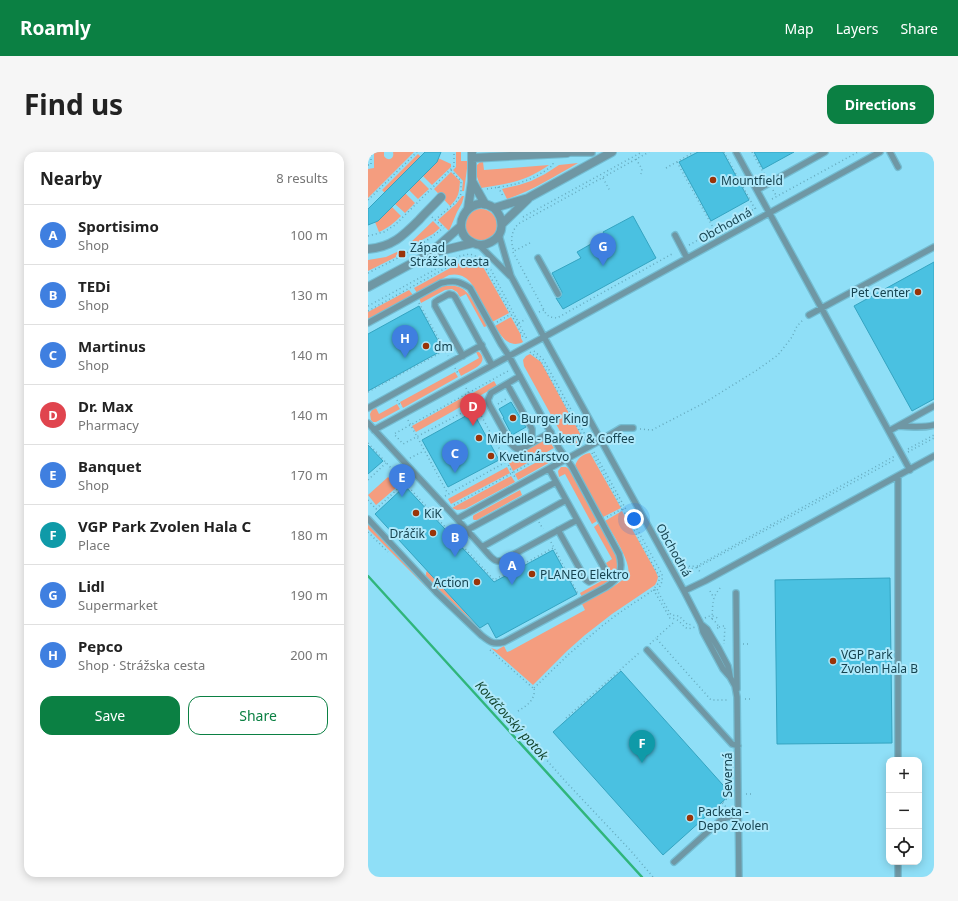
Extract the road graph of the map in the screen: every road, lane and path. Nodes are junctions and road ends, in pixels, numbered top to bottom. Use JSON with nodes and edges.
{"nodes":[{"id":1,"x":371,"y":152,"type":"edge"},
{"id":2,"x":417,"y":152,"type":"edge"},
{"id":3,"x":454,"y":152,"type":"edge"},
{"id":4,"x":612,"y":152,"type":"edge"},
{"id":5,"x":642,"y":152,"type":"edge"},
{"id":6,"x":649,"y":152,"type":"edge"},
{"id":7,"x":694,"y":152,"type":"edge"},
{"id":8,"x":724,"y":152,"type":"edge"},
{"id":9,"x":736,"y":152,"type":"edge"},
{"id":10,"x":752,"y":152,"type":"edge"},
{"id":11,"x":825,"y":152,"type":"edge"},
{"id":12,"x":858,"y":152,"type":"edge"},
{"id":13,"x":880,"y":152,"type":"edge"},
{"id":14,"x":890,"y":152,"type":"edge"},
{"id":15,"x":570,"y":153,"type":"edge"},
{"id":16,"x":592,"y":153,"type":"edge"},
{"id":17,"x":854,"y":153,"type":"edge"},
{"id":18,"x":553,"y":154,"type":"junction"},
{"id":19,"x":472,"y":155,"type":"edge"},
{"id":20,"x":636,"y":159,"type":"junction"},
{"id":21,"x":677,"y":162,"type":"junction"},
{"id":22,"x":368,"y":165,"type":"edge"},
{"id":23,"x":898,"y":167,"type":"dead end"},
{"id":24,"x":666,"y":168,"type":"dead end"},
{"id":25,"x":451,"y":170,"type":"junction"},
{"id":26,"x":641,"y":174,"type":"dead end"},
{"id":27,"x":603,"y":178,"type":"junction"},
{"id":28,"x":767,"y":178,"type":"dead end"},
{"id":29,"x":472,"y":181,"type":"junction"},
{"id":30,"x":498,"y":187,"type":"junction"},
{"id":31,"x":772,"y":188,"type":"dead end"},
{"id":32,"x":487,"y":189,"type":"dead end"},
{"id":33,"x":757,"y":190,"type":"junction"},
{"id":34,"x":610,"y":191,"type":"dead end"},
{"id":35,"x":464,"y":193,"type":"dead end"},
{"id":36,"x":461,"y":194,"type":"junction"},
{"id":37,"x":441,"y":197,"type":"dead end"},
{"id":38,"x":777,"y":197,"type":"junction"},
{"id":39,"x":528,"y":198,"type":"junction"},
{"id":40,"x":504,"y":199,"type":"dead end"},
{"id":41,"x":368,"y":200,"type":"edge"},
{"id":42,"x":772,"y":200,"type":"dead end"},
{"id":43,"x":485,"y":204,"type":"junction"},
{"id":44,"x":494,"y":208,"type":"junction"},
{"id":45,"x":468,"y":209,"type":"junction"},
{"id":46,"x":769,"y":213,"type":"junction"},
{"id":47,"x":523,"y":217,"type":"dead end"},
{"id":48,"x":502,"y":224,"type":"junction"},
{"id":49,"x":461,"y":226,"type":"junction"},
{"id":50,"x":715,"y":231,"type":"junction"},
{"id":51,"x":499,"y":235,"type":"junction"},
{"id":52,"x":675,"y":235,"type":"dead end"},
{"id":53,"x":368,"y":236,"type":"edge"},
{"id":54,"x":530,"y":243,"type":"dead end"},
{"id":55,"x":476,"y":244,"type":"junction"},
{"id":56,"x":689,"y":245,"type":"dead end"},
{"id":57,"x":934,"y":247,"type":"edge"},
{"id":58,"x":368,"y":249,"type":"edge"},
{"id":59,"x":514,"y":251,"type":"junction"},
{"id":60,"x":429,"y":254,"type":"junction"},
{"id":61,"x":509,"y":254,"type":"dead end"},
{"id":62,"x":672,"y":254,"type":"dead end"},
{"id":63,"x":538,"y":258,"type":"dead end"},
{"id":64,"x":687,"y":258,"type":"junction"},
{"id":65,"x":368,"y":273,"type":"edge"},
{"id":66,"x":511,"y":276,"type":"junction"},
{"id":67,"x":368,"y":287,"type":"edge"},
{"id":68,"x":558,"y":294,"type":"dead end"},
{"id":69,"x":417,"y":299,"type":"dead end"},
{"id":70,"x":821,"y":308,"type":"junction"},
{"id":71,"x":544,"y":310,"type":"junction"},
{"id":72,"x":538,"y":313,"type":"dead end"},
{"id":73,"x":511,"y":314,"type":"dead end"},
{"id":74,"x":809,"y":315,"type":"joint"},
{"id":75,"x":528,"y":318,"type":"dead end"},
{"id":76,"x":368,"y":323,"type":"edge"},
{"id":77,"x":493,"y":324,"type":"dead end"},
{"id":78,"x":518,"y":324,"type":"junction"},
{"id":79,"x":544,"y":337,"type":"junction"},
{"id":80,"x":524,"y":341,"type":"dead end"},
{"id":81,"x":482,"y":345,"type":"junction"},
{"id":82,"x":453,"y":346,"type":"dead end"},
{"id":83,"x":530,"y":349,"type":"junction"},
{"id":84,"x":445,"y":350,"type":"junction"},
{"id":85,"x":526,"y":354,"type":"dead end"},
{"id":86,"x":463,"y":356,"type":"junction"},
{"id":87,"x":509,"y":356,"type":"junction"},
{"id":88,"x":449,"y":358,"type":"dead end"},
{"id":89,"x":453,"y":365,"type":"dead end"},
{"id":90,"x":492,"y":365,"type":"junction"},
{"id":91,"x":511,"y":369,"type":"dead end"},
{"id":92,"x":520,"y":376,"type":"junction"},
{"id":93,"x":459,"y":377,"type":"dead end"},
{"id":94,"x":387,"y":382,"type":"junction"},
{"id":95,"x":507,"y":384,"type":"junction"},
{"id":96,"x":389,"y":385,"type":"dead end"},
{"id":97,"x":464,"y":385,"type":"dead end"},
{"id":98,"x":368,"y":392,"type":"edge"},
{"id":99,"x":468,"y":393,"type":"junction"},
{"id":100,"x":504,"y":394,"type":"dead end"},
{"id":101,"x":395,"y":397,"type":"dead end"},
{"id":102,"x":475,"y":406,"type":"junction"},
{"id":103,"x":495,"y":406,"type":"dead end"},
{"id":104,"x":934,"y":406,"type":"edge"},
{"id":105,"x":368,"y":408,"type":"edge"},
{"id":106,"x":402,"y":409,"type":"dead end"},
{"id":107,"x":406,"y":417,"type":"dead end"},
{"id":108,"x":368,"y":423,"type":"edge"},
{"id":109,"x":410,"y":425,"type":"junction"},
{"id":110,"x":934,"y":425,"type":"edge"},
{"id":111,"x":899,"y":426,"type":"junction"},
{"id":112,"x":633,"y":428,"type":"joint"},
{"id":113,"x":374,"y":430,"type":"junction"},
{"id":114,"x":889,"y":431,"type":"junction"},
{"id":115,"x":551,"y":432,"type":"junction"},
{"id":116,"x":934,"y":435,"type":"edge"},
{"id":117,"x":417,"y":437,"type":"junction"},
{"id":118,"x":934,"y":438,"type":"edge"},
{"id":119,"x":584,"y":440,"type":"dead end"},
{"id":120,"x":601,"y":440,"type":"junction"},
{"id":121,"x":368,"y":443,"type":"edge"},
{"id":122,"x":529,"y":444,"type":"junction"},
{"id":123,"x":591,"y":446,"type":"junction"},
{"id":124,"x":424,"y":450,"type":"junction"},
{"id":125,"x":555,"y":450,"type":"dead end"},
{"id":126,"x":906,"y":450,"type":"dead end"},
{"id":127,"x":592,"y":453,"type":"dead end"},
{"id":128,"x":902,"y":455,"type":"junction"},
{"id":129,"x":894,"y":456,"type":"dead end"},
{"id":130,"x":934,"y":456,"type":"edge"},
{"id":131,"x":566,"y":458,"type":"junction"},
{"id":132,"x":407,"y":461,"type":"dead end"},
{"id":133,"x":386,"y":462,"type":"junction"},
{"id":134,"x":506,"y":462,"type":"junction"},
{"id":135,"x":398,"y":469,"type":"dead end"},
{"id":136,"x":549,"y":469,"type":"junction"},
{"id":137,"x":910,"y":470,"type":"junction"},
{"id":138,"x":395,"y":472,"type":"junction"},
{"id":139,"x":513,"y":474,"type":"junction"},
{"id":140,"x":898,"y":476,"type":"junction"},
{"id":141,"x":368,"y":480,"type":"edge"},
{"id":142,"x":516,"y":481,"type":"dead end"},
{"id":143,"x":556,"y":482,"type":"junction"},
{"id":144,"x":405,"y":483,"type":"junction"},
{"id":145,"x":448,"y":494,"type":"junction"},
{"id":146,"x":443,"y":497,"type":"dead end"},
{"id":147,"x":368,"y":500,"type":"edge"},
{"id":148,"x":566,"y":500,"type":"junction"},
{"id":149,"x":452,"y":506,"type":"dead end"},
{"id":150,"x":622,"y":509,"type":"junction"},
{"id":151,"x":441,"y":516,"type":"dead end"},
{"id":152,"x":368,"y":519,"type":"edge"},
{"id":153,"x":457,"y":519,"type":"junction"},
{"id":154,"x":604,"y":519,"type":"dead end"},
{"id":155,"x":577,"y":520,"type":"junction"},
{"id":156,"x":538,"y":521,"type":"dead end"},
{"id":157,"x":467,"y":530,"type":"junction"},
{"id":158,"x":558,"y":530,"type":"junction"},
{"id":159,"x":545,"y":532,"type":"dead end"},
{"id":160,"x":549,"y":540,"type":"dead end"},
{"id":161,"x":557,"y":545,"type":"dead end"},
{"id":162,"x":482,"y":547,"type":"junction"},
{"id":163,"x":553,"y":547,"type":"junction"},
{"id":164,"x":674,"y":558,"type":"dead end"},
{"id":165,"x":663,"y":564,"type":"dead end"},
{"id":166,"x":670,"y":565,"type":"junction"},
{"id":167,"x":697,"y":566,"type":"junction"},
{"id":168,"x":658,"y":567,"type":"junction"},
{"id":169,"x":655,"y":568,"type":"junction"},
{"id":170,"x":660,"y":570,"type":"junction"},
{"id":171,"x":700,"y":572,"type":"dead end"},
{"id":172,"x":722,"y":586,"type":"dead end"},
{"id":173,"x":653,"y":590,"type":"junction"},
{"id":174,"x":656,"y":590,"type":"junction"},
{"id":175,"x":684,"y":591,"type":"junction"},
{"id":176,"x":710,"y":591,"type":"dead end"},
{"id":177,"x":736,"y":592,"type":"dead end"},
{"id":178,"x":714,"y":598,"type":"junction"},
{"id":179,"x":582,"y":600,"type":"junction"},
{"id":180,"x":712,"y":616,"type":"junction"},
{"id":181,"x":719,"y":620,"type":"dead end"},
{"id":182,"x":673,"y":623,"type":"dead end"},
{"id":183,"x":699,"y":623,"type":"junction"},
{"id":184,"x":719,"y":628,"type":"junction"},
{"id":185,"x":713,"y":631,"type":"dead end"},
{"id":186,"x":656,"y":638,"type":"junction"},
{"id":187,"x":650,"y":644,"type":"dead end"},
{"id":188,"x":721,"y":644,"type":"dead end"},
{"id":189,"x":737,"y":644,"type":"junction"},
{"id":190,"x":751,"y":644,"type":"dead end"},
{"id":191,"x":646,"y":649,"type":"joint"},
{"id":192,"x":737,"y":698,"type":"junction"},
{"id":193,"x":751,"y":699,"type":"dead end"},
{"id":194,"x":518,"y":712,"type":"dead end"},
{"id":195,"x":566,"y":718,"type":"dead end"},
{"id":196,"x":510,"y":719,"type":"dead end"},
{"id":197,"x":738,"y":746,"type":"junction"},
{"id":198,"x":898,"y":757,"type":"edge"},
{"id":199,"x":733,"y":794,"type":"dead end"},
{"id":200,"x":722,"y":803,"type":"junction"},
{"id":201,"x":720,"y":805,"type":"dead end"},
{"id":202,"x":729,"y":817,"type":"junction"},
{"id":203,"x":738,"y":817,"type":"junction"},
{"id":204,"x":674,"y":862,"type":"dead end"},
{"id":205,"x":898,"y":865,"type":"edge"},
{"id":206,"x":653,"y":877,"type":"edge"},
{"id":207,"x":739,"y":877,"type":"edge"},
{"id":208,"x":898,"y":877,"type":"edge"}],
"edges":[{"from":1,"to":22,"type":"path"},
{"from":2,"to":41,"type":"path"},
{"from":3,"to":25,"type":"path"},
{"from":4,"to":39,"type":"street"},
{"from":5,"to":47,"type":"path"},
{"from":6,"to":20,"type":"path"},
{"from":7,"to":21,"type":"path"},
{"from":8,"to":50,"type":"path"},
{"from":9,"to":33,"type":"lane","name":"Obchodná"},
{"from":10,"to":28,"type":"path"},
{"from":11,"to":33,"type":"lane","name":"Obchodná"},
{"from":12,"to":17,"type":"path"},
{"from":13,"to":46,"type":"lane","name":"Obchodná"},
{"from":14,"to":23,"type":"lane"},
{"from":15,"to":16,"type":"lane"},
{"from":15,"to":18,"type":"street"},
{"from":17,"to":38,"type":"path"},
{"from":18,"to":19,"type":"street"},
{"from":18,"to":30,"type":"path"},
{"from":19,"to":29,"type":"street"},
{"from":20,"to":26,"type":"path"},
{"from":20,"to":27,"type":"path"},
{"from":21,"to":24,"type":"path"},
{"from":21,"to":50,"type":"path"},
{"from":25,"to":36,"type":"path"},
{"from":25,"to":53,"type":"path"},
{"from":27,"to":34,"type":"path"},
{"from":27,"to":59,"type":"path"},
{"from":29,"to":43,"type":"street"},
{"from":29,"to":45,"type":"street"},
{"from":30,"to":32,"type":"path"},
{"from":30,"to":40,"type":"path"},
{"from":31,"to":38,"type":"path"},
{"from":33,"to":46,"type":"lane","name":"Obchodná"},
{"from":35,"to":36,"type":"path"},
{"from":36,"to":65,"type":"path"},
{"from":37,"to":58,"type":"street"},
{"from":38,"to":42,"type":"path"},
{"from":39,"to":44,"type":"street"},
{"from":39,"to":48,"type":"street"},
{"from":43,"to":44,"type":"street"},
{"from":43,"to":45,"type":"street"},
{"from":44,"to":48,"type":"street"},
{"from":45,"to":49,"type":"street"},
{"from":46,"to":64,"type":"lane","name":"Obchodná"},
{"from":46,"to":70,"type":"lane","name":"Obchodná"},
{"from":48,"to":51,"type":"street"},
{"from":49,"to":55,"type":"street"},
{"from":49,"to":60,"type":"street"},
{"from":50,"to":56,"type":"path"},
{"from":51,"to":55,"type":"street"},
{"from":51,"to":66,"type":"lane","name":"Obchodná"},
{"from":52,"to":64,"type":"lane"},
{"from":54,"to":59,"type":"path"},
{"from":55,"to":60,"type":"street"},
{"from":55,"to":66,"type":"lane","name":"Obchodná"},
{"from":57,"to":70,"type":"lane"},
{"from":59,"to":61,"type":"path"},
{"from":59,"to":71,"type":"path"},
{"from":60,"to":67,"type":"street"},
{"from":62,"to":71,"type":"path"},
{"from":63,"to":68,"type":"lane"},
{"from":64,"to":79,"type":"lane","name":"Obchodná"},
{"from":66,"to":79,"type":"lane","name":"Obchodná"},
{"from":69,"to":84,"type":"path"},
{"from":70,"to":74,"type":"lane"},
{"from":70,"to":114,"type":"lane","name":"Obchodná"},
{"from":71,"to":72,"type":"path"},
{"from":73,"to":77,"type":"path"},
{"from":74,"to":112,"type":"path"},
{"from":75,"to":78,"type":"path"},
{"from":76,"to":87,"type":"lane"},
{"from":78,"to":80,"type":"path"},
{"from":78,"to":83,"type":"path"},
{"from":79,"to":83,"type":"lane"},
{"from":79,"to":120,"type":"lane","name":"Obchodná"},
{"from":81,"to":86,"type":"lane"},
{"from":81,"to":86,"type":"lane"},
{"from":81,"to":90,"type":"lane"},
{"from":82,"to":84,"type":"path"},
{"from":83,"to":85,"type":"path"},
{"from":83,"to":87,"type":"lane"},
{"from":83,"to":119,"type":"path"},
{"from":83,"to":123,"type":"path"},
{"from":84,"to":88,"type":"path"},
{"from":84,"to":94,"type":"path"},
{"from":86,"to":105,"type":"lane"},
{"from":87,"to":90,"type":"lane"},
{"from":87,"to":92,"type":"lane"},
{"from":89,"to":93,"type":"path"},
{"from":90,"to":113,"type":"lane"},
{"from":91,"to":99,"type":"path"},
{"from":92,"to":95,"type":"lane"},
{"from":92,"to":115,"type":"lane"},
{"from":94,"to":96,"type":"path"},
{"from":94,"to":98,"type":"path"},
{"from":95,"to":122,"type":"lane"},
{"from":95,"to":122,"type":"lane"},
{"from":97,"to":99,"type":"path"},
{"from":99,"to":102,"type":"path"},
{"from":99,"to":109,"type":"path"},
{"from":100,"to":103,"type":"path"},
{"from":101,"to":106,"type":"path"},
{"from":102,"to":117,"type":"path"},
{"from":102,"to":134,"type":"path"},
{"from":104,"to":111,"type":"lane"},
{"from":107,"to":109,"type":"path"},
{"from":108,"to":113,"type":"lane"},
{"from":109,"to":117,"type":"path"},
{"from":109,"to":117,"type":"path"},
{"from":110,"to":111,"type":"lane"},
{"from":111,"to":114,"type":"lane"},
{"from":112,"to":120,"type":"lane"},
{"from":113,"to":153,"type":"lane"},
{"from":114,"to":128,"type":"lane","name":"Obchodná"},
{"from":115,"to":122,"type":"lane"},
{"from":115,"to":131,"type":"lane"},
{"from":116,"to":126,"type":"path"},
{"from":117,"to":124,"type":"path"},
{"from":118,"to":128,"type":"path"},
{"from":120,"to":123,"type":"lane"},
{"from":120,"to":166,"type":"lane","name":"Obchodná"},
{"from":121,"to":133,"type":"path"},
{"from":123,"to":131,"type":"lane"},
{"from":123,"to":168,"type":"path"},
{"from":124,"to":132,"type":"path"},
{"from":124,"to":145,"type":"path"},
{"from":125,"to":139,"type":"path"},
{"from":127,"to":150,"type":"path"},
{"from":128,"to":137,"type":"lane","name":"Obchodná"},
{"from":128,"to":167,"type":"path"},
{"from":129,"to":167,"type":"path"},
{"from":130,"to":137,"type":"lane","name":"Obchodná"},
{"from":131,"to":136,"type":"lane"},
{"from":131,"to":179,"type":"lane"},
{"from":133,"to":138,"type":"path"},
{"from":133,"to":141,"type":"path"},
{"from":134,"to":139,"type":"path"},
{"from":134,"to":145,"type":"path"},
{"from":135,"to":138,"type":"path"},
{"from":136,"to":143,"type":"lane"},
{"from":136,"to":153,"type":"lane"},
{"from":137,"to":140,"type":"lane","name":"Obchodná"},
{"from":138,"to":144,"type":"path"},
{"from":139,"to":142,"type":"path"},
{"from":139,"to":149,"type":"path"},
{"from":140,"to":175,"type":"lane","name":"Obchodná"},
{"from":140,"to":198,"type":"lane"},
{"from":143,"to":148,"type":"lane"},
{"from":143,"to":157,"type":"lane"},
{"from":144,"to":147,"type":"path"},
{"from":144,"to":151,"type":"path"},
{"from":145,"to":146,"type":"path"},
{"from":148,"to":155,"type":"lane"},
{"from":148,"to":162,"type":"lane"},
{"from":150,"to":154,"type":"path"},
{"from":150,"to":169,"type":"path"},
{"from":152,"to":179,"type":"lane"},
{"from":153,"to":157,"type":"lane"},
{"from":155,"to":158,"type":"lane"},
{"from":155,"to":158,"type":"lane"},
{"from":156,"to":159,"type":"path"},
{"from":157,"to":162,"type":"lane"},
{"from":158,"to":162,"type":"lane"},
{"from":160,"to":163,"type":"path"},
{"from":161,"to":163,"type":"path"},
{"from":163,"to":179,"type":"path"},
{"from":164,"to":167,"type":"path"},
{"from":165,"to":168,"type":"path"},
{"from":166,"to":167,"type":"path"},
{"from":166,"to":170,"type":"path"},
{"from":166,"to":175,"type":"lane","name":"Obchodná"},
{"from":167,"to":171,"type":"path"},
{"from":168,"to":169,"type":"path"},
{"from":168,"to":170,"type":"path"},
{"from":169,"to":173,"type":"path"},
{"from":170,"to":174,"type":"path"},
{"from":172,"to":178,"type":"path"},
{"from":173,"to":174,"type":"path"},
{"from":173,"to":183,"type":"path"},
{"from":173,"to":194,"type":"path"},
{"from":174,"to":183,"type":"path"},
{"from":175,"to":183,"type":"lane","name":"Severná"},
{"from":176,"to":178,"type":"path"},
{"from":177,"to":189,"type":"lane"},
{"from":178,"to":180,"type":"path"},
{"from":180,"to":181,"type":"path"},
{"from":180,"to":183,"type":"path"},
{"from":180,"to":184,"type":"path"},
{"from":182,"to":186,"type":"path"},
{"from":183,"to":192,"type":"lane","name":"Severná"},
{"from":184,"to":185,"type":"path"},
{"from":184,"to":188,"type":"path"},
{"from":186,"to":187,"type":"path"},
{"from":186,"to":192,"type":"path"},
{"from":189,"to":190,"type":"path"},
{"from":189,"to":192,"type":"lane"},
{"from":191,"to":195,"type":"path"},
{"from":191,"to":197,"type":"lane"},
{"from":192,"to":193,"type":"path"},
{"from":192,"to":197,"type":"lane","name":"Severná"},
{"from":196,"to":206,"type":"path"},
{"from":197,"to":203,"type":"lane","name":"Severná"},
{"from":199,"to":200,"type":"path"},
{"from":200,"to":201,"type":"path"},
{"from":200,"to":202,"type":"path"},
{"from":202,"to":203,"type":"lane"},
{"from":202,"to":204,"type":"lane"},
{"from":203,"to":207,"type":"lane","name":"Severná"},
{"from":205,"to":208,"type":"lane"}]}
